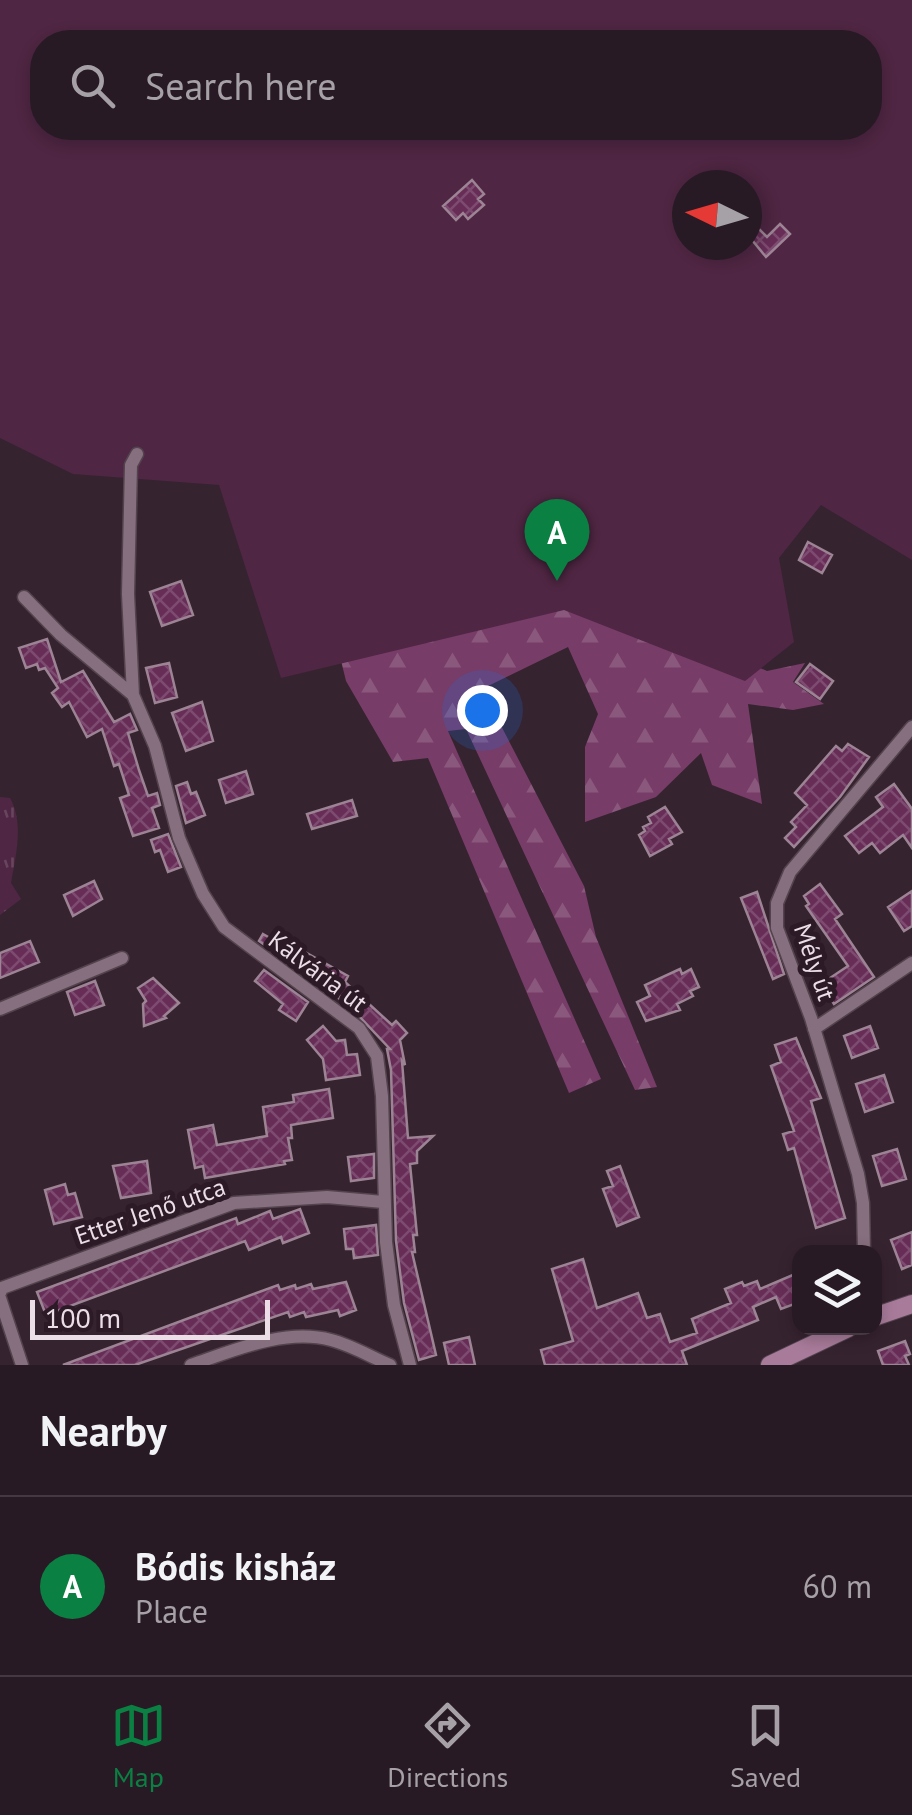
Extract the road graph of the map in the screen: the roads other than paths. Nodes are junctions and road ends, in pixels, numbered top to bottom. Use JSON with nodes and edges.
{"nodes":[{"id":1,"x":134,"y":460,"type":"dead end"},
{"id":2,"x":24,"y":597,"type":"dead end"},
{"id":3,"x":134,"y":695,"type":"junction"},
{"id":4,"x":912,"y":727,"type":"edge"},
{"id":5,"x":122,"y":958,"type":"dead end"},
{"id":6,"x":912,"y":963,"type":"edge"},
{"id":7,"x":0,"y":1008,"type":"edge"},
{"id":8,"x":814,"y":1029,"type":"junction"},
{"id":9,"x":382,"y":1202,"type":"junction"},
{"id":10,"x":863,"y":1245,"type":"edge"},
{"id":11,"x":0,"y":1295,"type":"edge"},
{"id":12,"x":912,"y":1304,"type":"edge"},
{"id":13,"x":882,"y":1314,"type":"edge"},
{"id":14,"x":830,"y":1335,"type":"edge"},
{"id":15,"x":22,"y":1365,"type":"edge"},
{"id":16,"x":192,"y":1365,"type":"edge"},
{"id":17,"x":390,"y":1365,"type":"edge"},
{"id":18,"x":410,"y":1365,"type":"edge"},
{"id":19,"x":770,"y":1365,"type":"edge"}],
"edges":[{"from":1,"to":3,"type":"street","name":"Kálvária út"},
{"from":2,"to":3,"type":"street","name":"Kálvária út"},
{"from":3,"to":9,"type":"street","name":"Kálvária út"},
{"from":4,"to":8,"type":"street","name":"Mély út"},
{"from":5,"to":7,"type":"street"},
{"from":6,"to":8,"type":"street"},
{"from":8,"to":10,"type":"street","name":"Mély út"},
{"from":9,"to":11,"type":"street","name":"Etter Jenő utca"},
{"from":9,"to":18,"type":"street","name":"Kálvária út"},
{"from":11,"to":15,"type":"street","name":"Etter Jenő utca"},
{"from":12,"to":13,"type":"main road"},
{"from":14,"to":19,"type":"main road"},
{"from":16,"to":17,"type":"street"}]}
